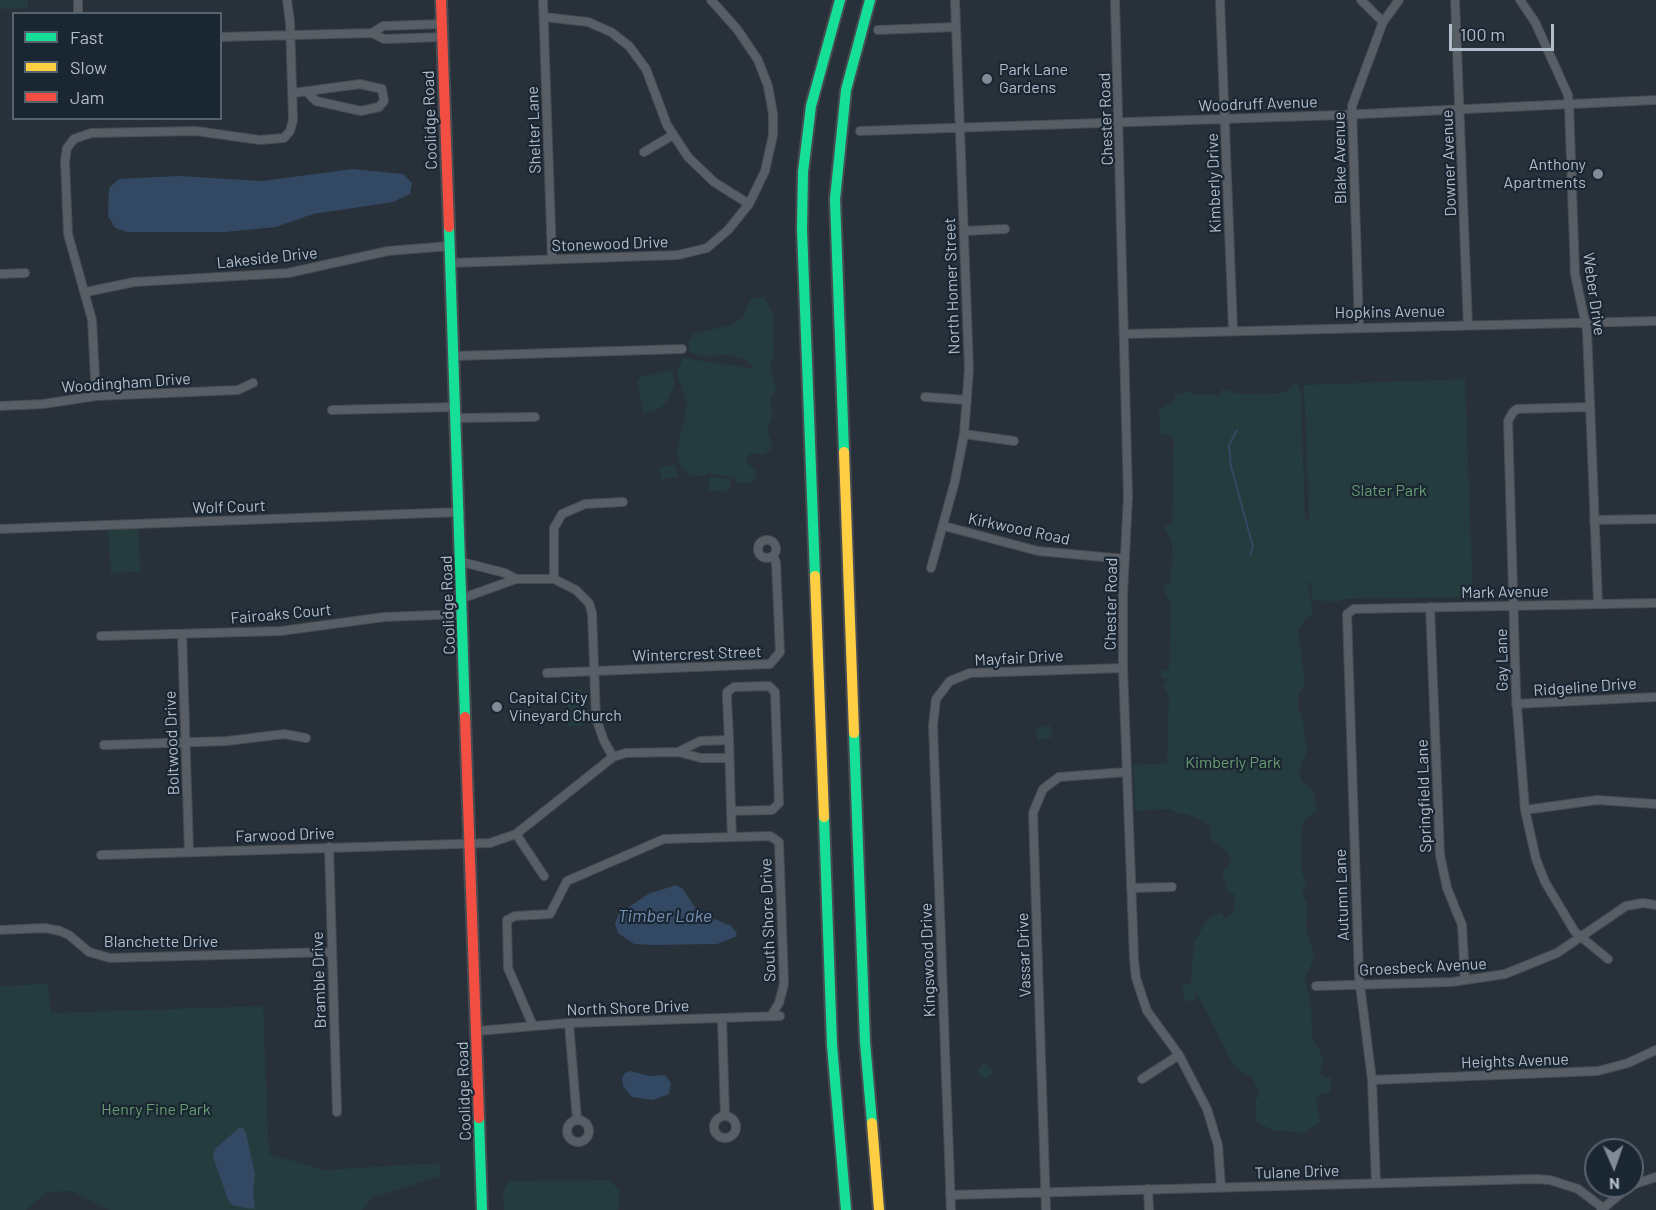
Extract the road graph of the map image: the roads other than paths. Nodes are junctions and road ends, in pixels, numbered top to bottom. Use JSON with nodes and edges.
{"nodes":[{"id":1,"x":286,"y":0,"type":"edge"},
{"id":2,"x":441,"y":0,"type":"edge"},
{"id":3,"x":543,"y":0,"type":"edge"},
{"id":4,"x":711,"y":0,"type":"edge"},
{"id":5,"x":840,"y":0,"type":"edge"},
{"id":6,"x":872,"y":0,"type":"edge"},
{"id":7,"x":955,"y":0,"type":"edge"},
{"id":8,"x":1115,"y":0,"type":"edge"},
{"id":9,"x":1220,"y":0,"type":"edge"},
{"id":10,"x":1361,"y":0,"type":"edge"},
{"id":11,"x":1399,"y":0,"type":"edge"},
{"id":12,"x":1455,"y":0,"type":"edge"},
{"id":13,"x":1520,"y":0,"type":"edge"},
{"id":14,"x":544,"y":17,"type":"junction"},
{"id":15,"x":1383,"y":22,"type":"junction"},
{"id":16,"x":441,"y":24,"type":"junction"},
{"id":17,"x":956,"y":27,"type":"junction"},
{"id":18,"x":878,"y":30,"type":"dead end"},
{"id":19,"x":372,"y":33,"type":"junction"},
{"id":20,"x":291,"y":35,"type":"junction"},
{"id":21,"x":222,"y":37,"type":"edge"},
{"id":22,"x":442,"y":37,"type":"junction"},
{"id":23,"x":293,"y":93,"type":"junction"},
{"id":24,"x":308,"y":93,"type":"junction"},
{"id":25,"x":1656,"y":100,"type":"edge"},
{"id":26,"x":1569,"y":104,"type":"junction"},
{"id":27,"x":1460,"y":110,"type":"junction"},
{"id":28,"x":1351,"y":114,"type":"junction"},
{"id":29,"x":1226,"y":119,"type":"junction"},
{"id":30,"x":1119,"y":123,"type":"junction"},
{"id":31,"x":960,"y":128,"type":"junction"},
{"id":32,"x":860,"y":131,"type":"dead end"},
{"id":33,"x":673,"y":135,"type":"junction"},
{"id":34,"x":644,"y":152,"type":"dead end"},
{"id":35,"x":749,"y":204,"type":"junction"},
{"id":36,"x":1005,"y":229,"type":"dead end"},
{"id":37,"x":964,"y":231,"type":"junction"},
{"id":38,"x":450,"y":246,"type":"junction"},
{"id":39,"x":552,"y":259,"type":"junction"},
{"id":40,"x":451,"y":262,"type":"junction"},
{"id":41,"x":25,"y":273,"type":"dead end"},
{"id":42,"x":0,"y":274,"type":"edge"},
{"id":43,"x":86,"y":292,"type":"junction"},
{"id":44,"x":1656,"y":321,"type":"edge"},
{"id":45,"x":1586,"y":322,"type":"junction"},
{"id":46,"x":1468,"y":325,"type":"junction"},
{"id":47,"x":1359,"y":326,"type":"junction"},
{"id":48,"x":1233,"y":330,"type":"junction"},
{"id":49,"x":1124,"y":333,"type":"junction"},
{"id":50,"x":682,"y":349,"type":"dead end"},
{"id":51,"x":455,"y":356,"type":"junction"},
{"id":52,"x":253,"y":383,"type":"dead end"},
{"id":53,"x":96,"y":396,"type":"junction"},
{"id":54,"x":925,"y":397,"type":"dead end"},
{"id":55,"x":967,"y":400,"type":"junction"},
{"id":56,"x":0,"y":406,"type":"edge"},
{"id":57,"x":1589,"y":407,"type":"junction"},
{"id":58,"x":332,"y":410,"type":"dead end"},
{"id":59,"x":456,"y":413,"type":"junction"},
{"id":60,"x":534,"y":417,"type":"dead end"},
{"id":61,"x":964,"y":434,"type":"junction"},
{"id":62,"x":1014,"y":441,"type":"dead end"},
{"id":63,"x":623,"y":502,"type":"dead end"},
{"id":64,"x":460,"y":512,"type":"junction"},
{"id":65,"x":1656,"y":519,"type":"edge"},
{"id":66,"x":1594,"y":520,"type":"junction"},
{"id":67,"x":944,"y":526,"type":"junction"},
{"id":68,"x":0,"y":529,"type":"edge"},
{"id":69,"x":773,"y":556,"type":"dead end"},
{"id":70,"x":1125,"y":559,"type":"junction"},
{"id":71,"x":462,"y":562,"type":"junction"},
{"id":72,"x":931,"y":568,"type":"dead end"},
{"id":73,"x":516,"y":579,"type":"junction"},
{"id":74,"x":554,"y":579,"type":"junction"},
{"id":75,"x":463,"y":598,"type":"junction"},
{"id":76,"x":1598,"y":603,"type":"junction"},
{"id":77,"x":1656,"y":603,"type":"edge"},
{"id":78,"x":1515,"y":606,"type":"junction"},
{"id":79,"x":1430,"y":607,"type":"junction"},
{"id":80,"x":1354,"y":609,"type":"joint"},
{"id":81,"x":464,"y":614,"type":"junction"},
{"id":82,"x":182,"y":634,"type":"junction"},
{"id":83,"x":101,"y":636,"type":"dead end"},
{"id":84,"x":1124,"y":668,"type":"junction"},
{"id":85,"x":594,"y":671,"type":"junction"},
{"id":86,"x":547,"y":673,"type":"dead end"},
{"id":87,"x":1656,"y":697,"type":"edge"},
{"id":88,"x":1516,"y":704,"type":"junction"},
{"id":89,"x":934,"y":708,"type":"joint"},
{"id":90,"x":306,"y":738,"type":"dead end"},
{"id":91,"x":729,"y":740,"type":"junction"},
{"id":92,"x":694,"y":742,"type":"junction"},
{"id":93,"x":186,"y":743,"type":"junction"},
{"id":94,"x":104,"y":745,"type":"dead end"},
{"id":95,"x":678,"y":752,"type":"junction"},
{"id":96,"x":614,"y":757,"type":"junction"},
{"id":97,"x":694,"y":758,"type":"junction"},
{"id":98,"x":729,"y":758,"type":"junction"},
{"id":99,"x":1127,"y":772,"type":"junction"},
{"id":100,"x":1656,"y":804,"type":"edge"},
{"id":101,"x":1525,"y":810,"type":"junction"},
{"id":102,"x":731,"y":811,"type":"junction"},
{"id":103,"x":516,"y":834,"type":"junction"},
{"id":104,"x":732,"y":837,"type":"junction"},
{"id":105,"x":470,"y":843,"type":"junction"},
{"id":106,"x":329,"y":848,"type":"junction"},
{"id":107,"x":189,"y":852,"type":"junction"},
{"id":108,"x":101,"y":855,"type":"dead end"},
{"id":109,"x":544,"y":876,"type":"dead end"},
{"id":110,"x":1172,"y":887,"type":"dead end"},
{"id":111,"x":1131,"y":888,"type":"junction"},
{"id":112,"x":1656,"y":905,"type":"edge"},
{"id":113,"x":0,"y":930,"type":"edge"},
{"id":114,"x":1581,"y":938,"type":"junction"},
{"id":115,"x":331,"y":952,"type":"junction"},
{"id":116,"x":1608,"y":959,"type":"dead end"},
{"id":117,"x":1466,"y":980,"type":"junction"},
{"id":118,"x":1360,"y":985,"type":"junction"},
{"id":119,"x":1316,"y":986,"type":"dead end"},
{"id":120,"x":771,"y":1016,"type":"junction"},
{"id":121,"x":780,"y":1016,"type":"dead end"},
{"id":122,"x":722,"y":1018,"type":"junction"},
{"id":123,"x":569,"y":1023,"type":"junction"},
{"id":124,"x":533,"y":1026,"type":"junction"},
{"id":125,"x":477,"y":1031,"type":"junction"},
{"id":126,"x":1656,"y":1050,"type":"edge"},
{"id":127,"x":1179,"y":1055,"type":"junction"},
{"id":128,"x":1142,"y":1079,"type":"dead end"},
{"id":129,"x":1372,"y":1080,"type":"junction"},
{"id":130,"x":337,"y":1112,"type":"dead end"},
{"id":131,"x":725,"y":1116,"type":"dead end"},
{"id":132,"x":577,"y":1120,"type":"dead end"},
{"id":133,"x":1376,"y":1183,"type":"junction"},
{"id":134,"x":1221,"y":1188,"type":"junction"},
{"id":135,"x":1148,"y":1190,"type":"junction"},
{"id":136,"x":1045,"y":1192,"type":"junction"},
{"id":137,"x":950,"y":1195,"type":"junction"},
{"id":138,"x":1616,"y":1198,"type":"edge"},
{"id":139,"x":846,"y":1209,"type":"edge"},
{"id":140,"x":1602,"y":1209,"type":"edge"},
{"id":141,"x":482,"y":1210,"type":"edge"},
{"id":142,"x":879,"y":1210,"type":"edge"},
{"id":143,"x":951,"y":1210,"type":"edge"},
{"id":144,"x":1046,"y":1210,"type":"edge"},
{"id":145,"x":1149,"y":1210,"type":"edge"}],
"edges":[{"from":1,"to":20,"type":"street"},
{"from":2,"to":16,"type":"main road","name":"Coolidge Road"},
{"from":3,"to":14,"type":"street","name":"Shelter Lane"},
{"from":4,"to":35,"type":"street","name":"Stonewood Drive"},
{"from":5,"to":139,"type":"main road"},
{"from":6,"to":142,"type":"main road"},
{"from":7,"to":17,"type":"street","name":"North Homer Street"},
{"from":8,"to":30,"type":"street","name":"Chester Road"},
{"from":9,"to":29,"type":"street","name":"Kimberly Drive"},
{"from":10,"to":15,"type":"street"},
{"from":11,"to":15,"type":"street","name":"Blake Avenue"},
{"from":12,"to":27,"type":"street","name":"Downer Avenue"},
{"from":13,"to":26,"type":"street","name":"Weber Drive"},
{"from":14,"to":33,"type":"street"},
{"from":14,"to":39,"type":"street","name":"Shelter Lane"},
{"from":15,"to":28,"type":"street","name":"Blake Avenue"},
{"from":16,"to":19,"type":"street"},
{"from":16,"to":22,"type":"main road","name":"Coolidge Road"},
{"from":17,"to":18,"type":"street"},
{"from":17,"to":31,"type":"street","name":"North Homer Street"},
{"from":19,"to":20,"type":"street"},
{"from":19,"to":22,"type":"street"},
{"from":20,"to":21,"type":"street"},
{"from":20,"to":23,"type":"street"},
{"from":22,"to":38,"type":"main road","name":"Coolidge Road"},
{"from":23,"to":24,"type":"street"},
{"from":23,"to":43,"type":"street"},
{"from":24,"to":24,"type":"street"},
{"from":25,"to":26,"type":"street","name":"Woodruff Avenue"},
{"from":26,"to":27,"type":"street","name":"Woodruff Avenue"},
{"from":26,"to":45,"type":"street","name":"Weber Drive"},
{"from":27,"to":28,"type":"street","name":"Woodruff Avenue"},
{"from":27,"to":46,"type":"street","name":"Downer Avenue"},
{"from":28,"to":29,"type":"street","name":"Woodruff Avenue"},
{"from":28,"to":47,"type":"street","name":"Blake Avenue"},
{"from":29,"to":30,"type":"street","name":"Woodruff Avenue"},
{"from":29,"to":48,"type":"street","name":"Kimberly Drive"},
{"from":30,"to":31,"type":"street","name":"Woodruff Avenue"},
{"from":30,"to":49,"type":"street","name":"Chester Road"},
{"from":31,"to":32,"type":"street","name":"Woodruff Avenue"},
{"from":31,"to":37,"type":"street","name":"North Homer Street"},
{"from":33,"to":34,"type":"street"},
{"from":33,"to":35,"type":"street"},
{"from":35,"to":39,"type":"street","name":"Stonewood Drive"},
{"from":36,"to":37,"type":"street"},
{"from":37,"to":55,"type":"street","name":"North Homer Street"},
{"from":38,"to":40,"type":"main road","name":"Coolidge Road"},
{"from":38,"to":43,"type":"street","name":"Lakeside Drive"},
{"from":39,"to":40,"type":"street","name":"Stonewood Drive"},
{"from":40,"to":51,"type":"main road","name":"Coolidge Road"},
{"from":41,"to":42,"type":"street"},
{"from":43,"to":53,"type":"street"},
{"from":44,"to":45,"type":"street","name":"Hopkins Avenue"},
{"from":45,"to":46,"type":"street","name":"Hopkins Avenue"},
{"from":45,"to":57,"type":"street","name":"Weber Drive"},
{"from":46,"to":47,"type":"street","name":"Hopkins Avenue"},
{"from":47,"to":48,"type":"street","name":"Hopkins Avenue"},
{"from":48,"to":49,"type":"street","name":"Hopkins Avenue"},
{"from":49,"to":70,"type":"street","name":"Chester Road"},
{"from":50,"to":51,"type":"street"},
{"from":51,"to":59,"type":"main road","name":"Coolidge Road"},
{"from":52,"to":53,"type":"street","name":"Woodingham Drive"},
{"from":53,"to":56,"type":"street","name":"Woodingham Drive"},
{"from":54,"to":55,"type":"street"},
{"from":55,"to":61,"type":"street","name":"North Homer Street"},
{"from":57,"to":66,"type":"street","name":"Weber Drive"},
{"from":57,"to":78,"type":"street","name":"Gay Lane"},
{"from":58,"to":59,"type":"street"},
{"from":59,"to":60,"type":"street"},
{"from":59,"to":64,"type":"main road","name":"Coolidge Road"},
{"from":61,"to":62,"type":"street"},
{"from":61,"to":67,"type":"street","name":"North Homer Street"},
{"from":63,"to":74,"type":"street"},
{"from":64,"to":68,"type":"street","name":"Wolf Court"},
{"from":64,"to":71,"type":"main road","name":"Coolidge Road"},
{"from":65,"to":66,"type":"street"},
{"from":66,"to":76,"type":"street","name":"Weber Drive"},
{"from":67,"to":70,"type":"street","name":"Kirkwood Road"},
{"from":67,"to":72,"type":"street","name":"North Homer Street"},
{"from":69,"to":85,"type":"street","name":"Wintercrest Street"},
{"from":70,"to":84,"type":"street","name":"Chester Road"},
{"from":71,"to":73,"type":"street"},
{"from":71,"to":75,"type":"main road","name":"Coolidge Road"},
{"from":73,"to":74,"type":"street"},
{"from":73,"to":75,"type":"street"},
{"from":74,"to":85,"type":"street"},
{"from":75,"to":81,"type":"main road","name":"Coolidge Road"},
{"from":76,"to":77,"type":"street","name":"Mark Avenue"},
{"from":76,"to":78,"type":"street","name":"Mark Avenue"},
{"from":78,"to":79,"type":"street","name":"Mark Avenue"},
{"from":78,"to":88,"type":"street","name":"Gay Lane"},
{"from":79,"to":80,"type":"street","name":"Mark Avenue"},
{"from":79,"to":117,"type":"street","name":"Springfield Lane"},
{"from":80,"to":118,"type":"street","name":"Autumn Lane"},
{"from":81,"to":82,"type":"street","name":"Fairoaks Court"},
{"from":81,"to":105,"type":"main road","name":"Coolidge Road"},
{"from":82,"to":83,"type":"street","name":"Fairoaks Court"},
{"from":82,"to":93,"type":"street","name":"Boltwood Drive"},
{"from":84,"to":89,"type":"street","name":"Mayfair Drive"},
{"from":84,"to":99,"type":"street","name":"Chester Road"},
{"from":85,"to":86,"type":"street","name":"Wintercrest Street"},
{"from":85,"to":96,"type":"street"},
{"from":87,"to":88,"type":"street","name":"Ridgeline Drive"},
{"from":88,"to":101,"type":"street","name":"Gay Lane"},
{"from":89,"to":137,"type":"street","name":"Kingswood Drive"},
{"from":90,"to":93,"type":"street"},
{"from":91,"to":92,"type":"street"},
{"from":91,"to":98,"type":"street"},
{"from":91,"to":102,"type":"street"},
{"from":92,"to":95,"type":"street"},
{"from":92,"to":97,"type":"street"},
{"from":93,"to":94,"type":"street"},
{"from":93,"to":107,"type":"street","name":"Boltwood Drive"},
{"from":95,"to":96,"type":"street"},
{"from":95,"to":97,"type":"street"},
{"from":96,"to":103,"type":"street"},
{"from":97,"to":98,"type":"street"},
{"from":98,"to":102,"type":"street"},
{"from":99,"to":111,"type":"street","name":"Chester Road"},
{"from":99,"to":136,"type":"street","name":"Vassar Drive"},
{"from":100,"to":101,"type":"street"},
{"from":101,"to":114,"type":"street","name":"Gay Lane"},
{"from":102,"to":104,"type":"street"},
{"from":103,"to":105,"type":"street","name":"Farwood Drive"},
{"from":103,"to":109,"type":"street"},
{"from":104,"to":120,"type":"street","name":"South Shore Drive"},
{"from":104,"to":124,"type":"street","name":"South Shore Drive"},
{"from":105,"to":106,"type":"street","name":"Farwood Drive"},
{"from":105,"to":125,"type":"main road","name":"Coolidge Road"},
{"from":106,"to":107,"type":"street","name":"Farwood Drive"},
{"from":106,"to":115,"type":"street","name":"Bramble Drive"},
{"from":107,"to":108,"type":"street","name":"Farwood Drive"},
{"from":110,"to":111,"type":"street"},
{"from":111,"to":127,"type":"street","name":"Chester Road"},
{"from":112,"to":114,"type":"street","name":"Groesbeck Avenue"},
{"from":113,"to":115,"type":"street","name":"Blanchette Drive"},
{"from":114,"to":116,"type":"street","name":"Gay Lane"},
{"from":114,"to":117,"type":"street","name":"Groesbeck Avenue"},
{"from":115,"to":130,"type":"street","name":"Bramble Drive"},
{"from":117,"to":118,"type":"street","name":"Groesbeck Avenue"},
{"from":118,"to":119,"type":"street","name":"Groesbeck Avenue"},
{"from":118,"to":129,"type":"street","name":"Autumn Lane"},
{"from":120,"to":121,"type":"street","name":"North Shore Drive"},
{"from":120,"to":122,"type":"street","name":"North Shore Drive"},
{"from":122,"to":123,"type":"street","name":"North Shore Drive"},
{"from":122,"to":131,"type":"street"},
{"from":123,"to":124,"type":"street","name":"North Shore Drive"},
{"from":123,"to":132,"type":"street"},
{"from":124,"to":125,"type":"street","name":"North Shore Drive"},
{"from":125,"to":141,"type":"main road","name":"Coolidge Road"},
{"from":126,"to":129,"type":"street","name":"Heights Avenue"},
{"from":127,"to":128,"type":"street"},
{"from":127,"to":134,"type":"street","name":"Chester Road"},
{"from":129,"to":133,"type":"street","name":"Autumn Lane"},
{"from":133,"to":134,"type":"street","name":"Tulane Drive"},
{"from":133,"to":140,"type":"street","name":"Tulane Drive"},
{"from":134,"to":135,"type":"street","name":"Tulane Drive"},
{"from":135,"to":136,"type":"street","name":"Tulane Drive"},
{"from":135,"to":145,"type":"street"},
{"from":136,"to":137,"type":"street","name":"Tulane Drive"},
{"from":136,"to":144,"type":"street","name":"Vassar Drive"},
{"from":137,"to":143,"type":"street","name":"Kingswood Drive"},
{"from":138,"to":140,"type":"street","name":"Tulane Drive"}]}
